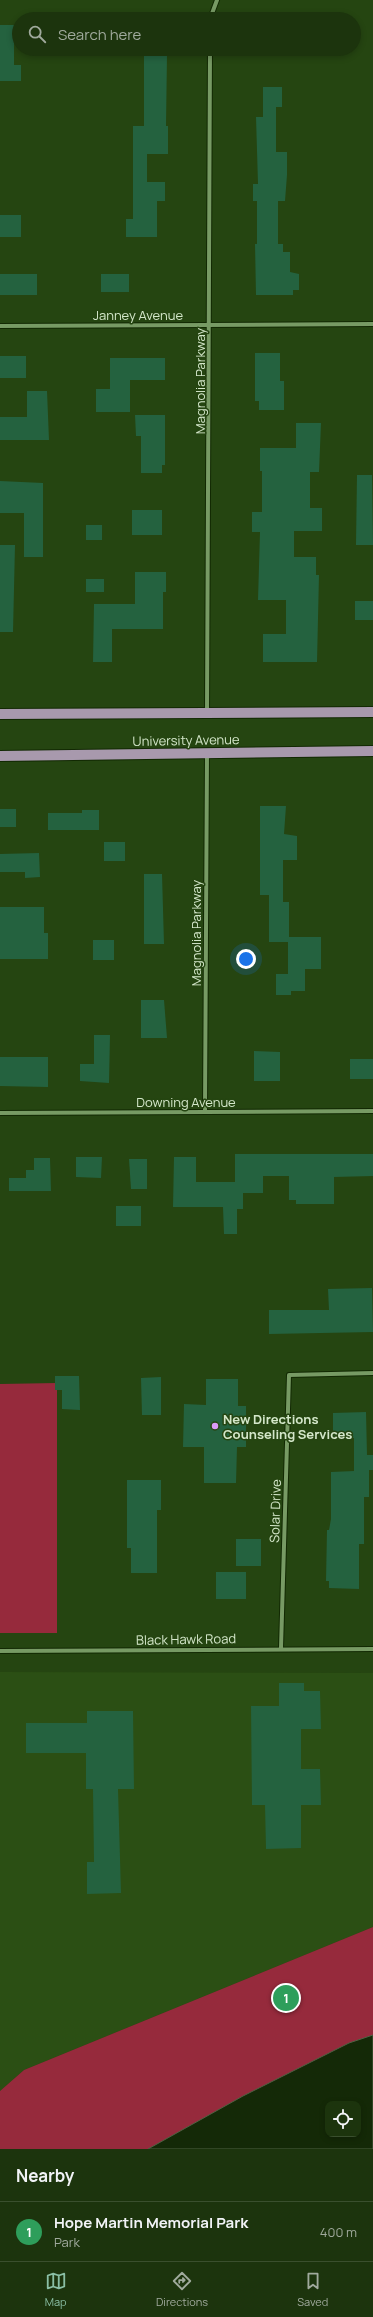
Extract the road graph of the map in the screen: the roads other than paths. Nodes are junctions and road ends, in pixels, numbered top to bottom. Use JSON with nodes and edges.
{"nodes":[{"id":1,"x":217,"y":0,"type":"edge"},
{"id":2,"x":213,"y":12,"type":"edge"},
{"id":3,"x":210,"y":56,"type":"edge"},
{"id":4,"x":373,"y":324,"type":"edge"},
{"id":5,"x":210,"y":325,"type":"junction"},
{"id":6,"x":0,"y":326,"type":"edge"},
{"id":7,"x":373,"y":712,"type":"edge"},
{"id":8,"x":207,"y":713,"type":"junction"},
{"id":9,"x":0,"y":714,"type":"edge"},
{"id":10,"x":373,"y":751,"type":"edge"},
{"id":11,"x":207,"y":753,"type":"junction"},
{"id":12,"x":0,"y":756,"type":"edge"},
{"id":13,"x":373,"y":1111,"type":"edge"},
{"id":14,"x":205,"y":1112,"type":"junction"},
{"id":15,"x":0,"y":1114,"type":"edge"},
{"id":16,"x":373,"y":1374,"type":"edge"},
{"id":17,"x":281,"y":1648,"type":"junction"},
{"id":18,"x":373,"y":1649,"type":"edge"},
{"id":19,"x":0,"y":1652,"type":"edge"}],
"edges":[{"from":1,"to":2,"type":"street"},
{"from":3,"to":5,"type":"street","name":"Magnolia Parkway"},
{"from":4,"to":5,"type":"street","name":"Janney Avenue"},
{"from":5,"to":6,"type":"street","name":"Janney Avenue"},
{"from":5,"to":8,"type":"street","name":"Magnolia Parkway"},
{"from":7,"to":8,"type":"main road","name":"University Avenue"},
{"from":8,"to":9,"type":"main road","name":"University Avenue"},
{"from":10,"to":11,"type":"main road","name":"University Avenue"},
{"from":11,"to":12,"type":"main road","name":"University Avenue"},
{"from":11,"to":14,"type":"street","name":"Magnolia Parkway"},
{"from":13,"to":14,"type":"street","name":"Downing Avenue"},
{"from":14,"to":15,"type":"street","name":"Downing Avenue"},
{"from":16,"to":17,"type":"street","name":"Solar Drive"},
{"from":17,"to":18,"type":"street","name":"Black Hawk Road"},
{"from":17,"to":19,"type":"street","name":"Black Hawk Road"}]}
